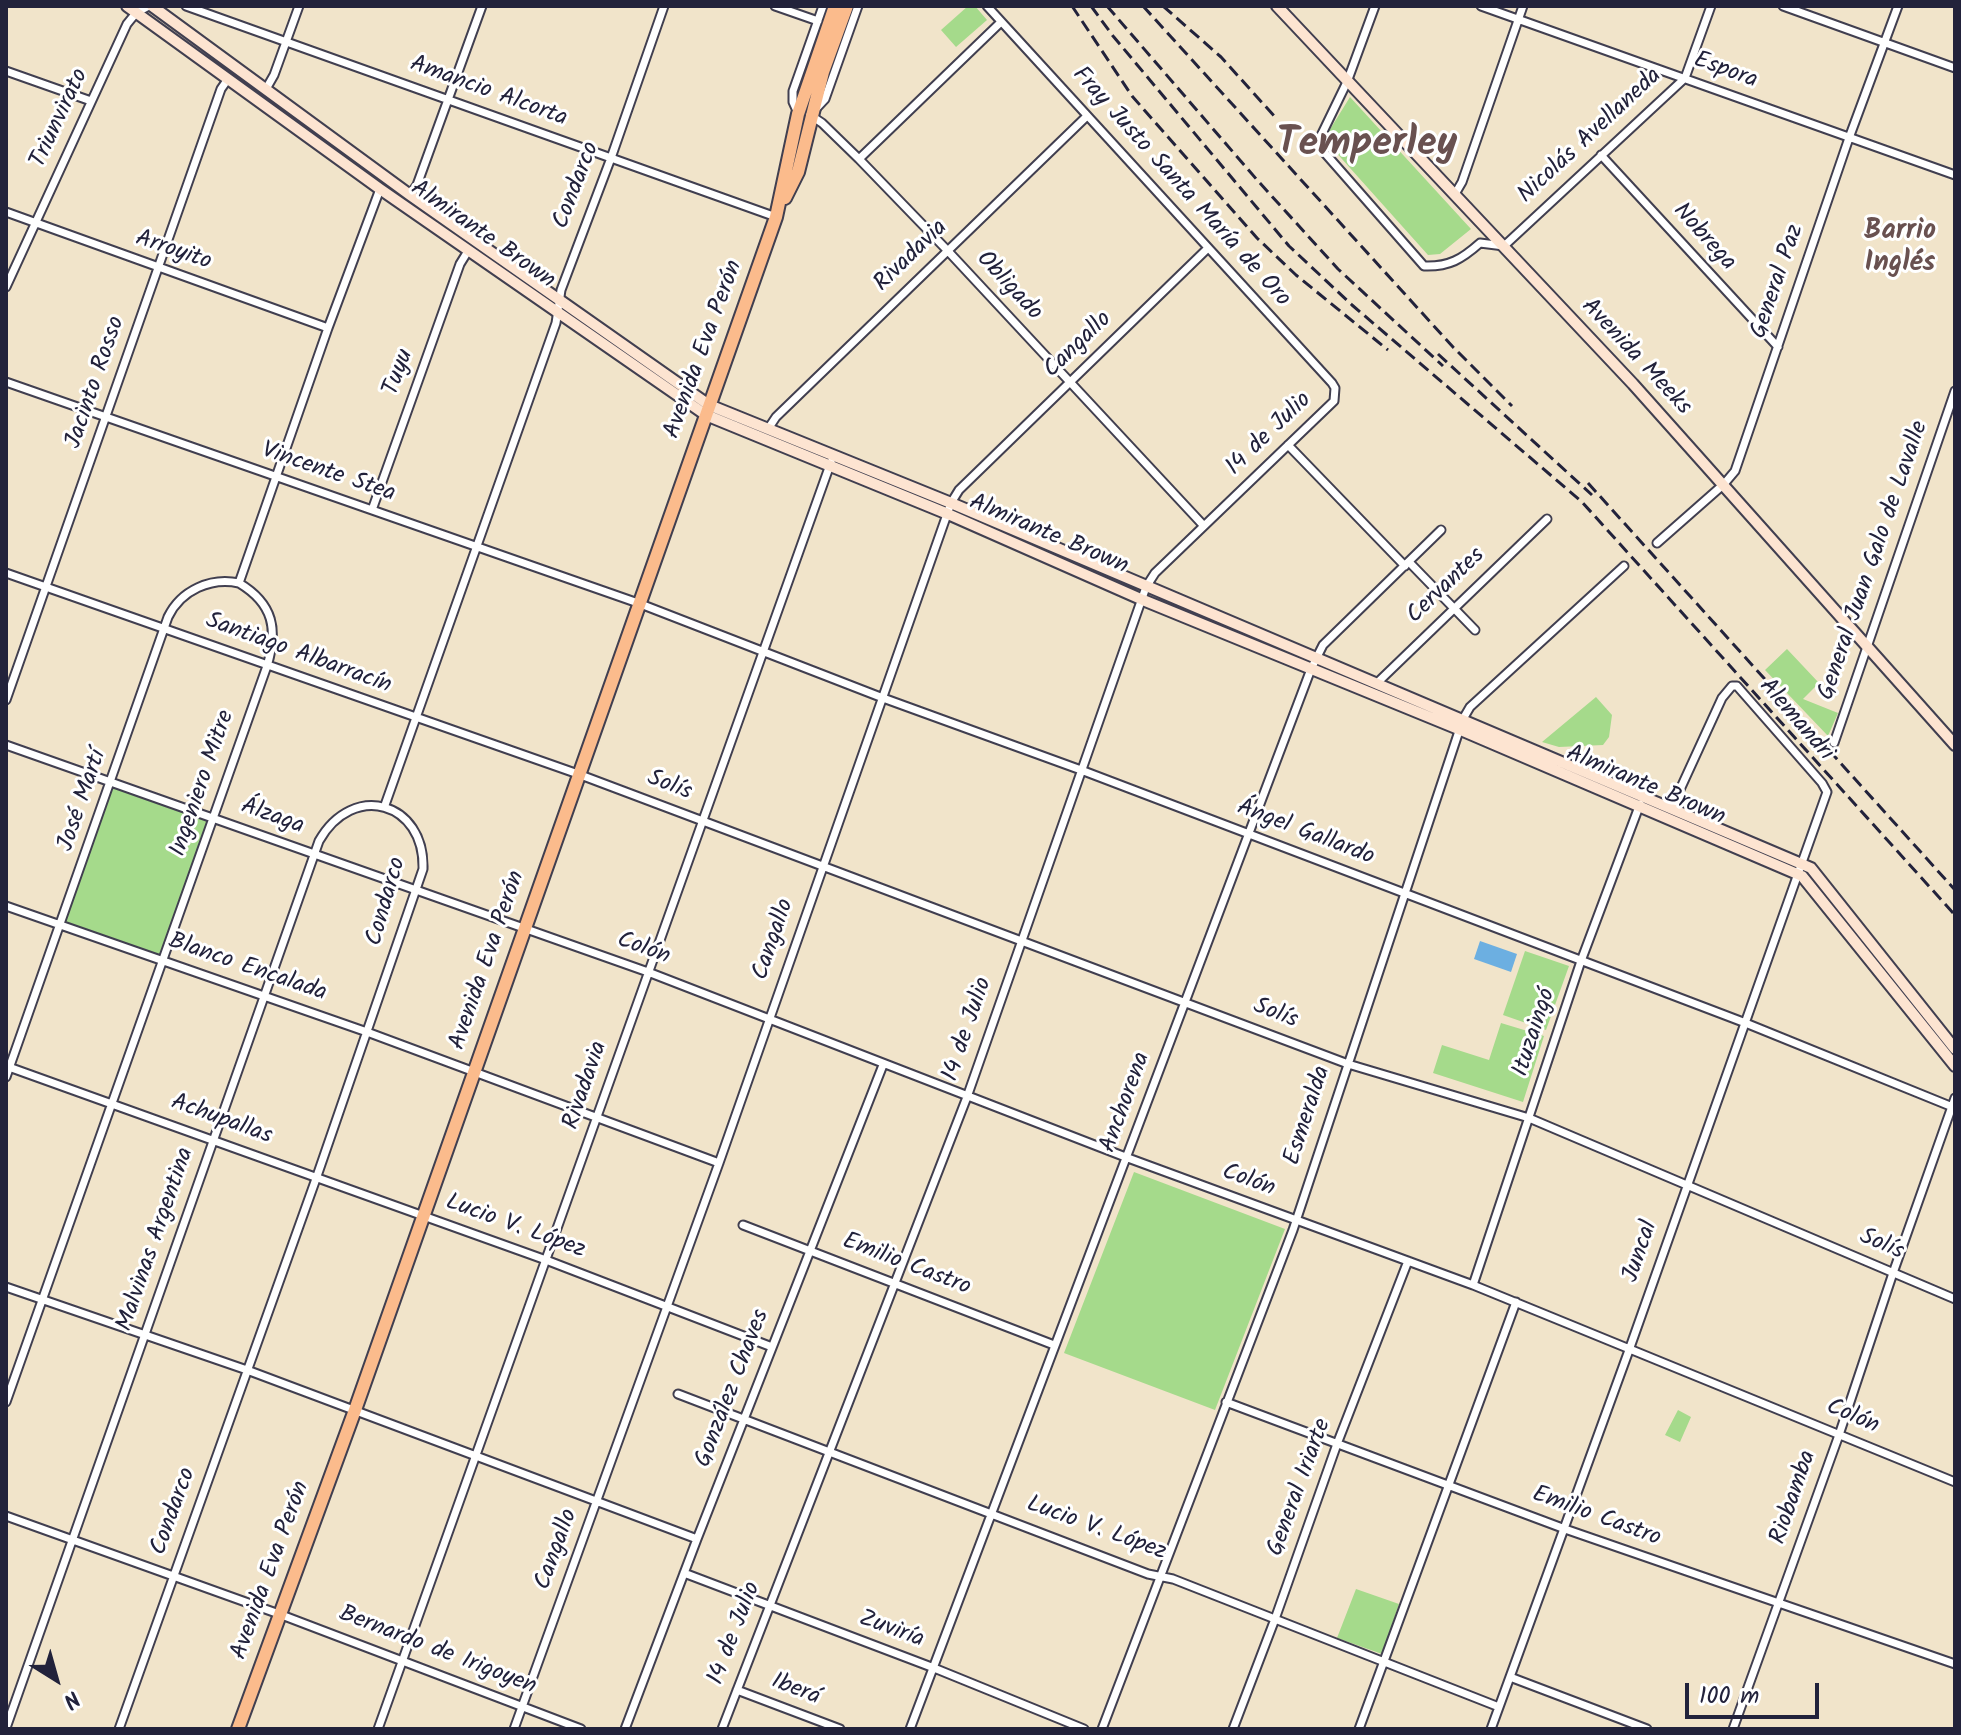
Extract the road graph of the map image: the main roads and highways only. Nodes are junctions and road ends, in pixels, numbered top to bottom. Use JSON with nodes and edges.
{"nodes":[{"id":1,"x":150,"y":6,"type":"edge"},
{"id":2,"x":835,"y":6,"type":"edge"},
{"id":3,"x":847,"y":6,"type":"edge"},
{"id":4,"x":1277,"y":6,"type":"edge"},
{"id":5,"x":131,"y":10,"type":"edge"},
{"id":6,"x":804,"y":114,"type":"junction"},
{"id":7,"x":708,"y":410,"type":"junction"},
{"id":8,"x":949,"y":509,"type":"junction"},
{"id":9,"x":1462,"y":724,"type":"junction"},
{"id":10,"x":1955,"y":745,"type":"edge"},
{"id":11,"x":1799,"y":868,"type":"junction"},
{"id":12,"x":1955,"y":1049,"type":"edge"},
{"id":13,"x":1955,"y":1066,"type":"edge"},
{"id":14,"x":238,"y":1729,"type":"edge"}],
"edges":[{"from":1,"to":7,"type":"main road","name":"Almirante Brown"},
{"from":2,"to":6,"type":"main road"},
{"from":3,"to":6,"type":"main road"},
{"from":4,"to":10,"type":"main road","name":"Avenida Meeks"},
{"from":5,"to":7,"type":"main road","name":"Almirante Brown"},
{"from":6,"to":7,"type":"main road","name":"Avenida Eva Perón"},
{"from":7,"to":8,"type":"main road","name":"Almirante Brown"},
{"from":7,"to":8,"type":"main road","name":"Almirante Brown"},
{"from":7,"to":14,"type":"main road","name":"Avenida Eva Perón"},
{"from":8,"to":9,"type":"main road","name":"Almirante Brown"},
{"from":8,"to":9,"type":"main road","name":"Almirante Brown"},
{"from":9,"to":11,"type":"main road","name":"Almirante Brown"},
{"from":9,"to":11,"type":"main road","name":"Almirante Brown"},
{"from":11,"to":12,"type":"main road","name":"Almirante Brown"},
{"from":11,"to":13,"type":"main road","name":"Almirante Brown"}]}
